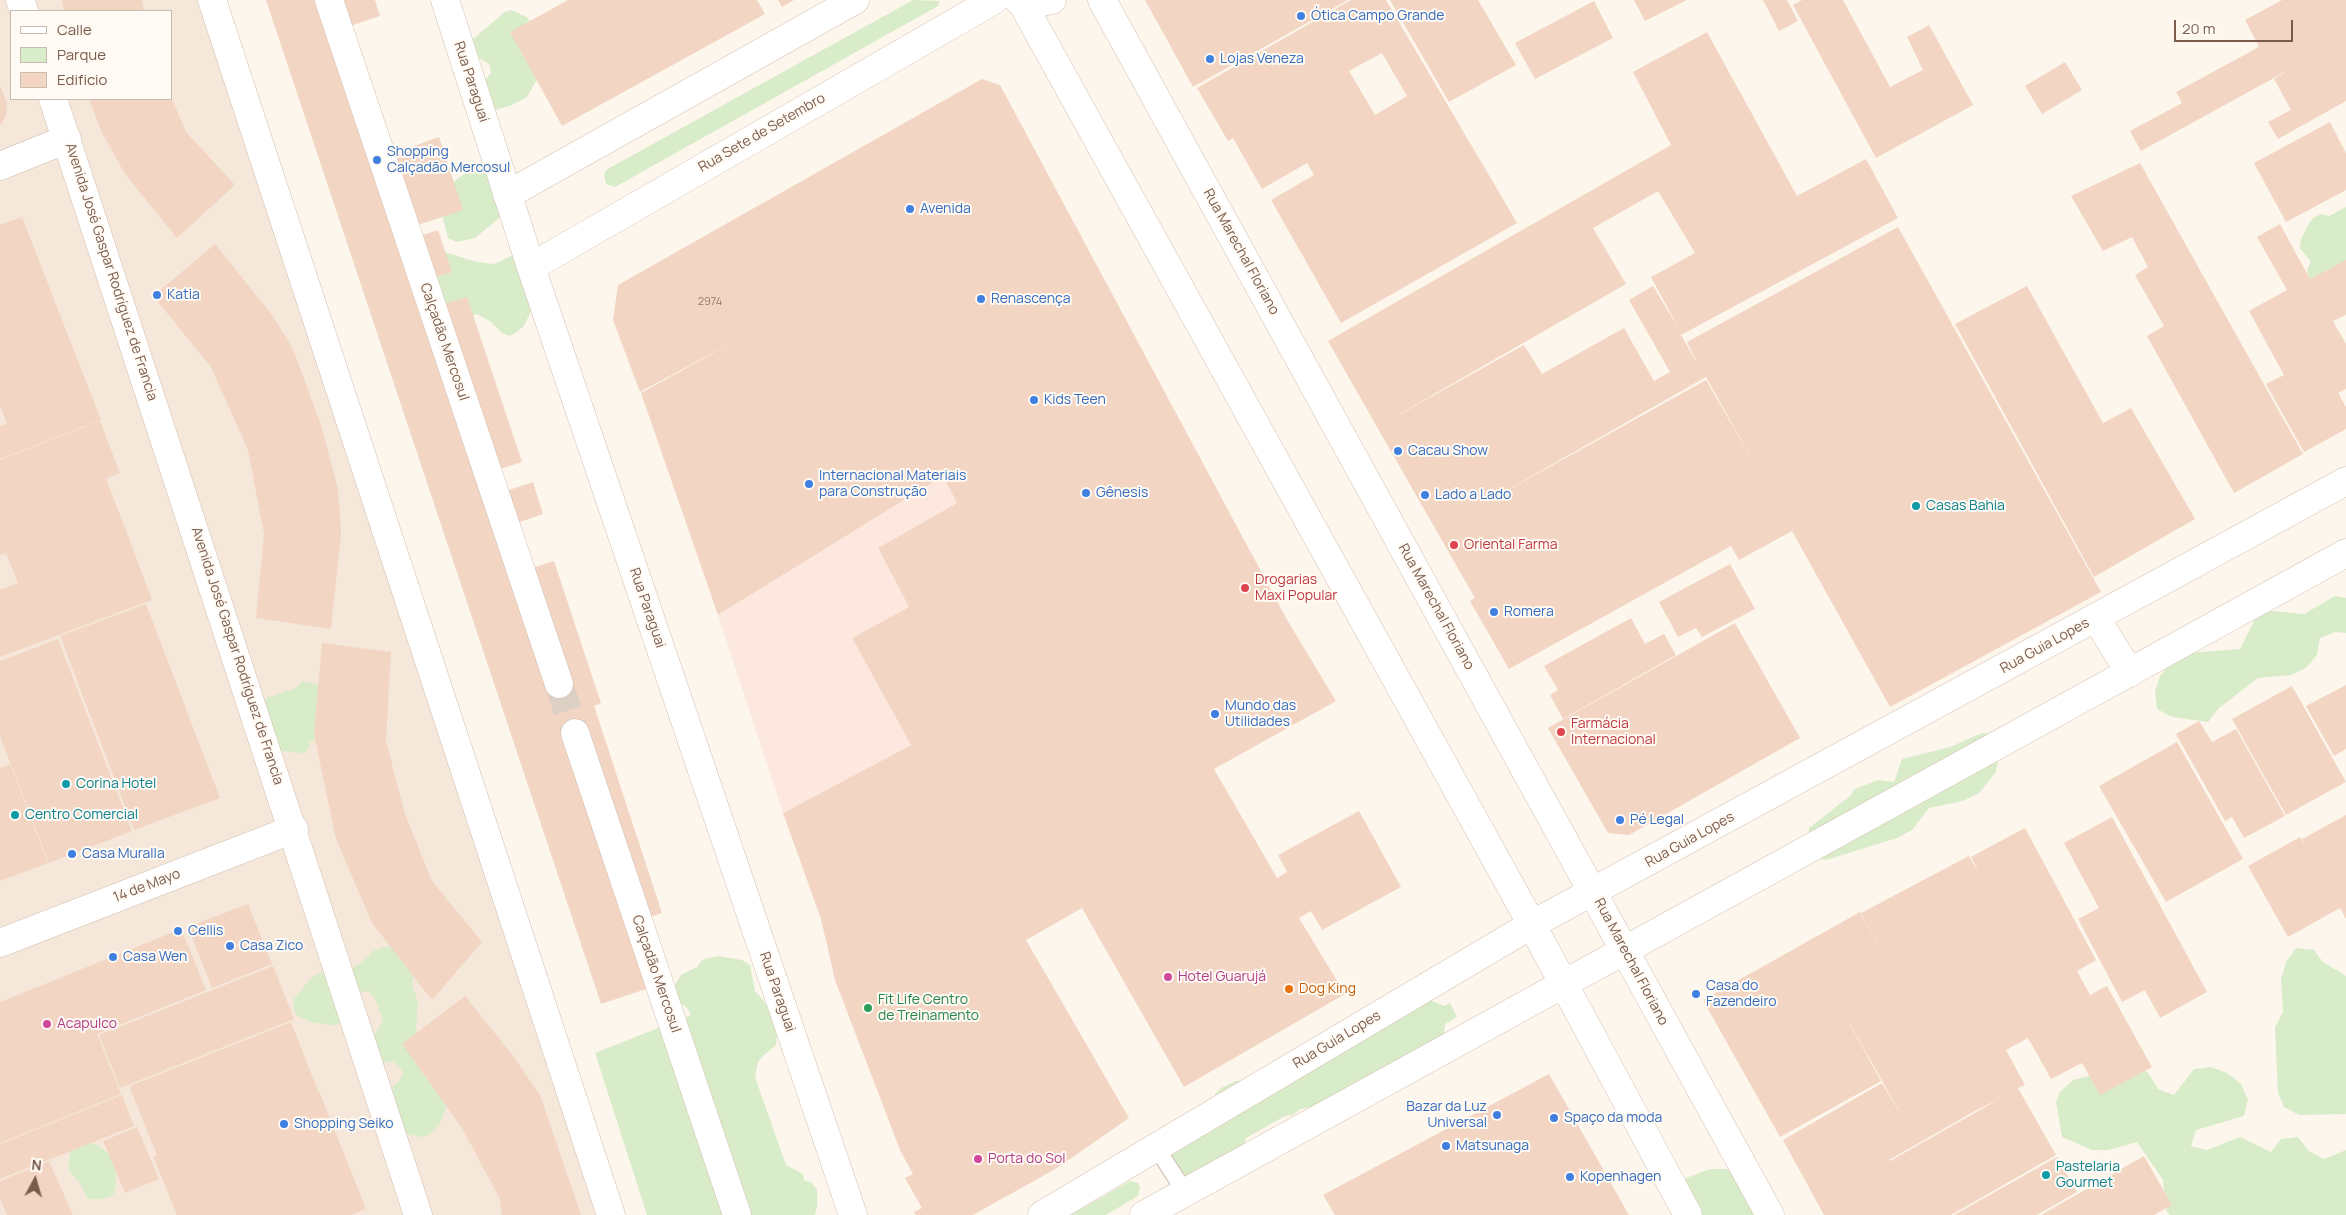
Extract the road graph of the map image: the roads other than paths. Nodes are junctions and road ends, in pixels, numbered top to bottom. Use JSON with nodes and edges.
{"nodes":[{"id":1,"x":212,"y":0,"type":"edge"},
{"id":2,"x":329,"y":0,"type":"edge"},
{"id":3,"x":445,"y":0,"type":"edge"},
{"id":4,"x":855,"y":0,"type":"edge"},
{"id":5,"x":994,"y":0,"type":"edge"},
{"id":6,"x":1052,"y":0,"type":"edge"},
{"id":7,"x":1102,"y":0,"type":"edge"},
{"id":8,"x":1019,"y":1,"type":"edge"},
{"id":9,"x":53,"y":100,"type":"edge"},
{"id":10,"x":67,"y":139,"type":"junction"},
{"id":11,"x":0,"y":166,"type":"edge"},
{"id":12,"x":507,"y":195,"type":"junction"},
{"id":13,"x":531,"y":267,"type":"junction"},
{"id":14,"x":2346,"y":481,"type":"edge"},
{"id":15,"x":2346,"y":553,"type":"edge"},
{"id":16,"x":2096,"y":618,"type":"junction"},
{"id":17,"x":2130,"y":673,"type":"junction"},
{"id":18,"x":559,"y":684,"type":"tunnel mouth"},
{"id":19,"x":575,"y":733,"type":"tunnel mouth"},
{"id":20,"x":294,"y":829,"type":"junction"},
{"id":21,"x":1594,"y":892,"type":"junction"},
{"id":22,"x":1531,"y":925,"type":"junction"},
{"id":23,"x":0,"y":943,"type":"edge"},
{"id":24,"x":1625,"y":952,"type":"junction"},
{"id":25,"x":1563,"y":984,"type":"junction"},
{"id":26,"x":1156,"y":1147,"type":"junction"},
{"id":27,"x":1185,"y":1192,"type":"junction"},
{"id":28,"x":418,"y":1215,"type":"edge"},
{"id":29,"x":611,"y":1215,"type":"edge"},
{"id":30,"x":737,"y":1215,"type":"edge"},
{"id":31,"x":853,"y":1215,"type":"edge"},
{"id":32,"x":1042,"y":1215,"type":"edge"},
{"id":33,"x":1144,"y":1215,"type":"edge"},
{"id":34,"x":1688,"y":1215,"type":"edge"},
{"id":35,"x":1770,"y":1215,"type":"edge"}],
"edges":[{"from":1,"to":29,"type":"main road"},
{"from":2,"to":18,"type":"main road","name":"Calçadão Mercosul"},
{"from":3,"to":12,"type":"main road","name":"Rua Paraguai"},
{"from":4,"to":12,"type":"main road"},
{"from":5,"to":13,"type":"main road","name":"Rua Sete de Setembro"},
{"from":6,"to":8,"type":"main road"},
{"from":7,"to":21,"type":"main road","name":"Rua Marechal Floriano"},
{"from":8,"to":22,"type":"main road"},
{"from":9,"to":10,"type":"main road","name":"Avenida José Gaspar Rodríguez de Francia"},
{"from":10,"to":11,"type":"main road"},
{"from":10,"to":20,"type":"main road","name":"Avenida José Gaspar Rodríguez de Francia"},
{"from":12,"to":13,"type":"main road","name":"Rua Paraguai"},
{"from":13,"to":31,"type":"main road","name":"Rua Paraguai"},
{"from":14,"to":16,"type":"main road","name":"Rua Guia Lopes"},
{"from":15,"to":17,"type":"main road"},
{"from":16,"to":17,"type":"main road"},
{"from":16,"to":21,"type":"main road","name":"Rua Guia Lopes"},
{"from":17,"to":24,"type":"main road"},
{"from":19,"to":30,"type":"main road","name":"Calçadão Mercosul"},
{"from":20,"to":23,"type":"main road","name":"14 de Mayo"},
{"from":20,"to":28,"type":"main road","name":"Avenida José Gaspar Rodríguez de Francia"},
{"from":21,"to":22,"type":"main road","name":"Rua Guia Lopes"},
{"from":21,"to":24,"type":"main road","name":"Rua Marechal Floriano"},
{"from":22,"to":25,"type":"main road"},
{"from":22,"to":26,"type":"main road","name":"Rua Guia Lopes"},
{"from":24,"to":25,"type":"main road"},
{"from":24,"to":35,"type":"main road","name":"Rua Marechal Floriano"},
{"from":25,"to":27,"type":"main road"},
{"from":25,"to":34,"type":"main road"},
{"from":26,"to":27,"type":"lane"},
{"from":26,"to":32,"type":"main road","name":"Rua Guia Lopes"},
{"from":27,"to":33,"type":"main road"}]}
